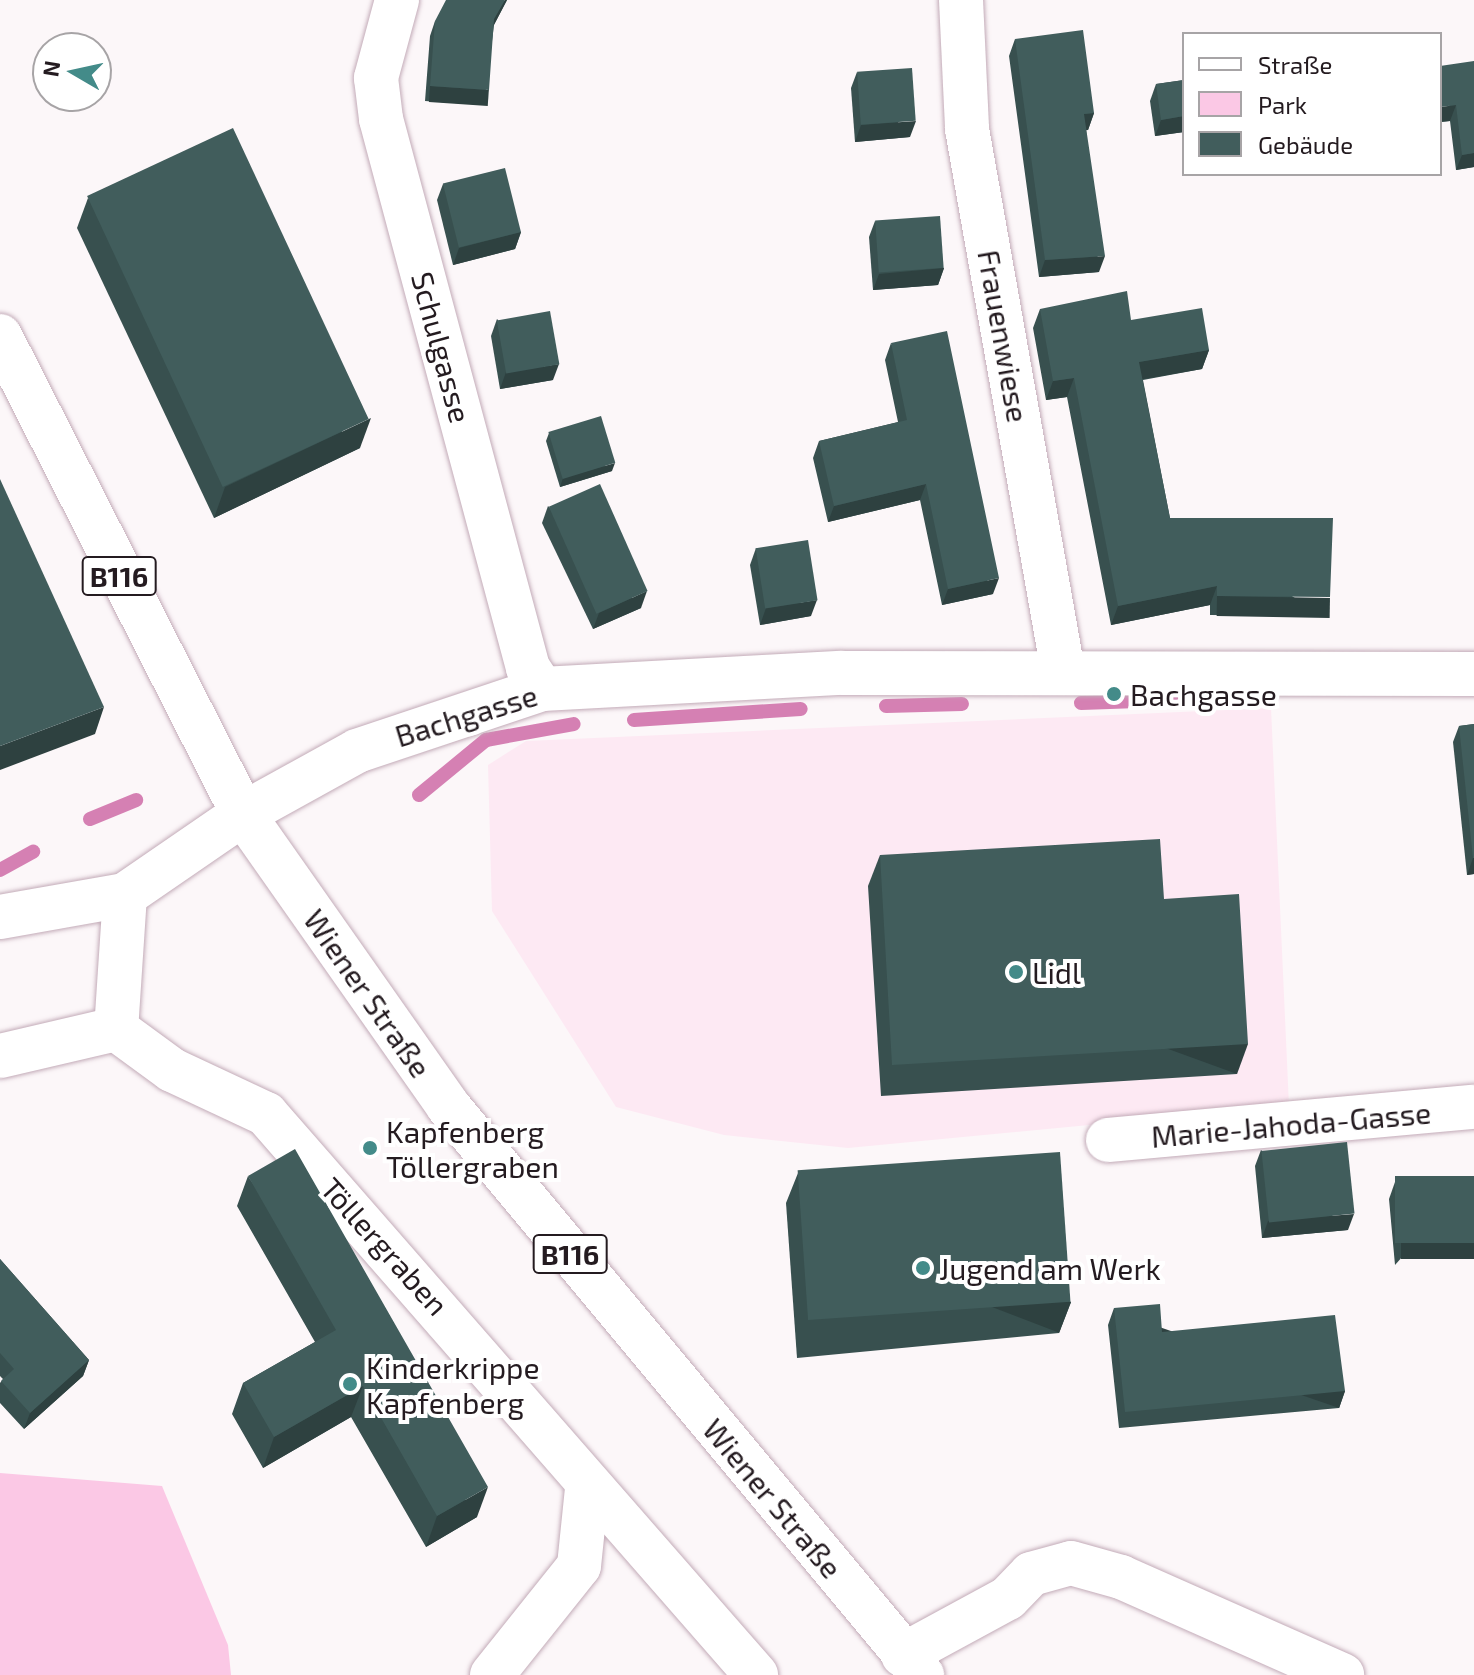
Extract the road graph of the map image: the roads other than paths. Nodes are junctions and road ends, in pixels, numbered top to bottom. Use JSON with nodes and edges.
{"nodes":[{"id":1,"x":397,"y":0,"type":"edge"},
{"id":2,"x":961,"y":0,"type":"edge"},
{"id":3,"x":0,"y":336,"type":"edge"},
{"id":4,"x":1063,"y":671,"type":"junction"},
{"id":5,"x":1474,"y":674,"type":"edge"},
{"id":6,"x":542,"y":689,"type":"junction"},
{"id":7,"x":243,"y":814,"type":"junction"},
{"id":8,"x":125,"y":895,"type":"junction"},
{"id":9,"x":0,"y":917,"type":"edge"},
{"id":10,"x":116,"y":1029,"type":"junction"},
{"id":11,"x":0,"y":1056,"type":"edge"},
{"id":12,"x":1474,"y":1107,"type":"edge"},
{"id":13,"x":1108,"y":1140,"type":"dead end"},
{"id":14,"x":587,"y":1488,"type":"junction"},
{"id":15,"x":912,"y":1665,"type":"edge"},
{"id":16,"x":492,"y":1675,"type":"edge"},
{"id":17,"x":756,"y":1675,"type":"edge"},
{"id":18,"x":1342,"y":1675,"type":"edge"}],
"edges":[{"from":1,"to":6,"type":"street","name":"Schulgasse"},
{"from":2,"to":4,"type":"street","name":"Frauenwiese"},
{"from":3,"to":7,"type":"street","name":"Wiener Straße","number":"B116"},
{"from":4,"to":5,"type":"street","name":"Bachgasse"},
{"from":4,"to":6,"type":"street","name":"Bachgasse"},
{"from":6,"to":7,"type":"street","name":"Bachgasse"},
{"from":7,"to":8,"type":"street","name":"Bachgasse"},
{"from":7,"to":15,"type":"street","name":"Wiener Straße","number":"B116"},
{"from":8,"to":9,"type":"street"},
{"from":8,"to":10,"type":"street"},
{"from":10,"to":11,"type":"street"},
{"from":10,"to":14,"type":"street","name":"Töllergraben"},
{"from":12,"to":13,"type":"street","name":"Marie-Jahoda-Gasse"},
{"from":14,"to":16,"type":"street"},
{"from":14,"to":17,"type":"street","name":"Töllergraben"},
{"from":15,"to":18,"type":"street","name":"Wiener Straße"}]}
